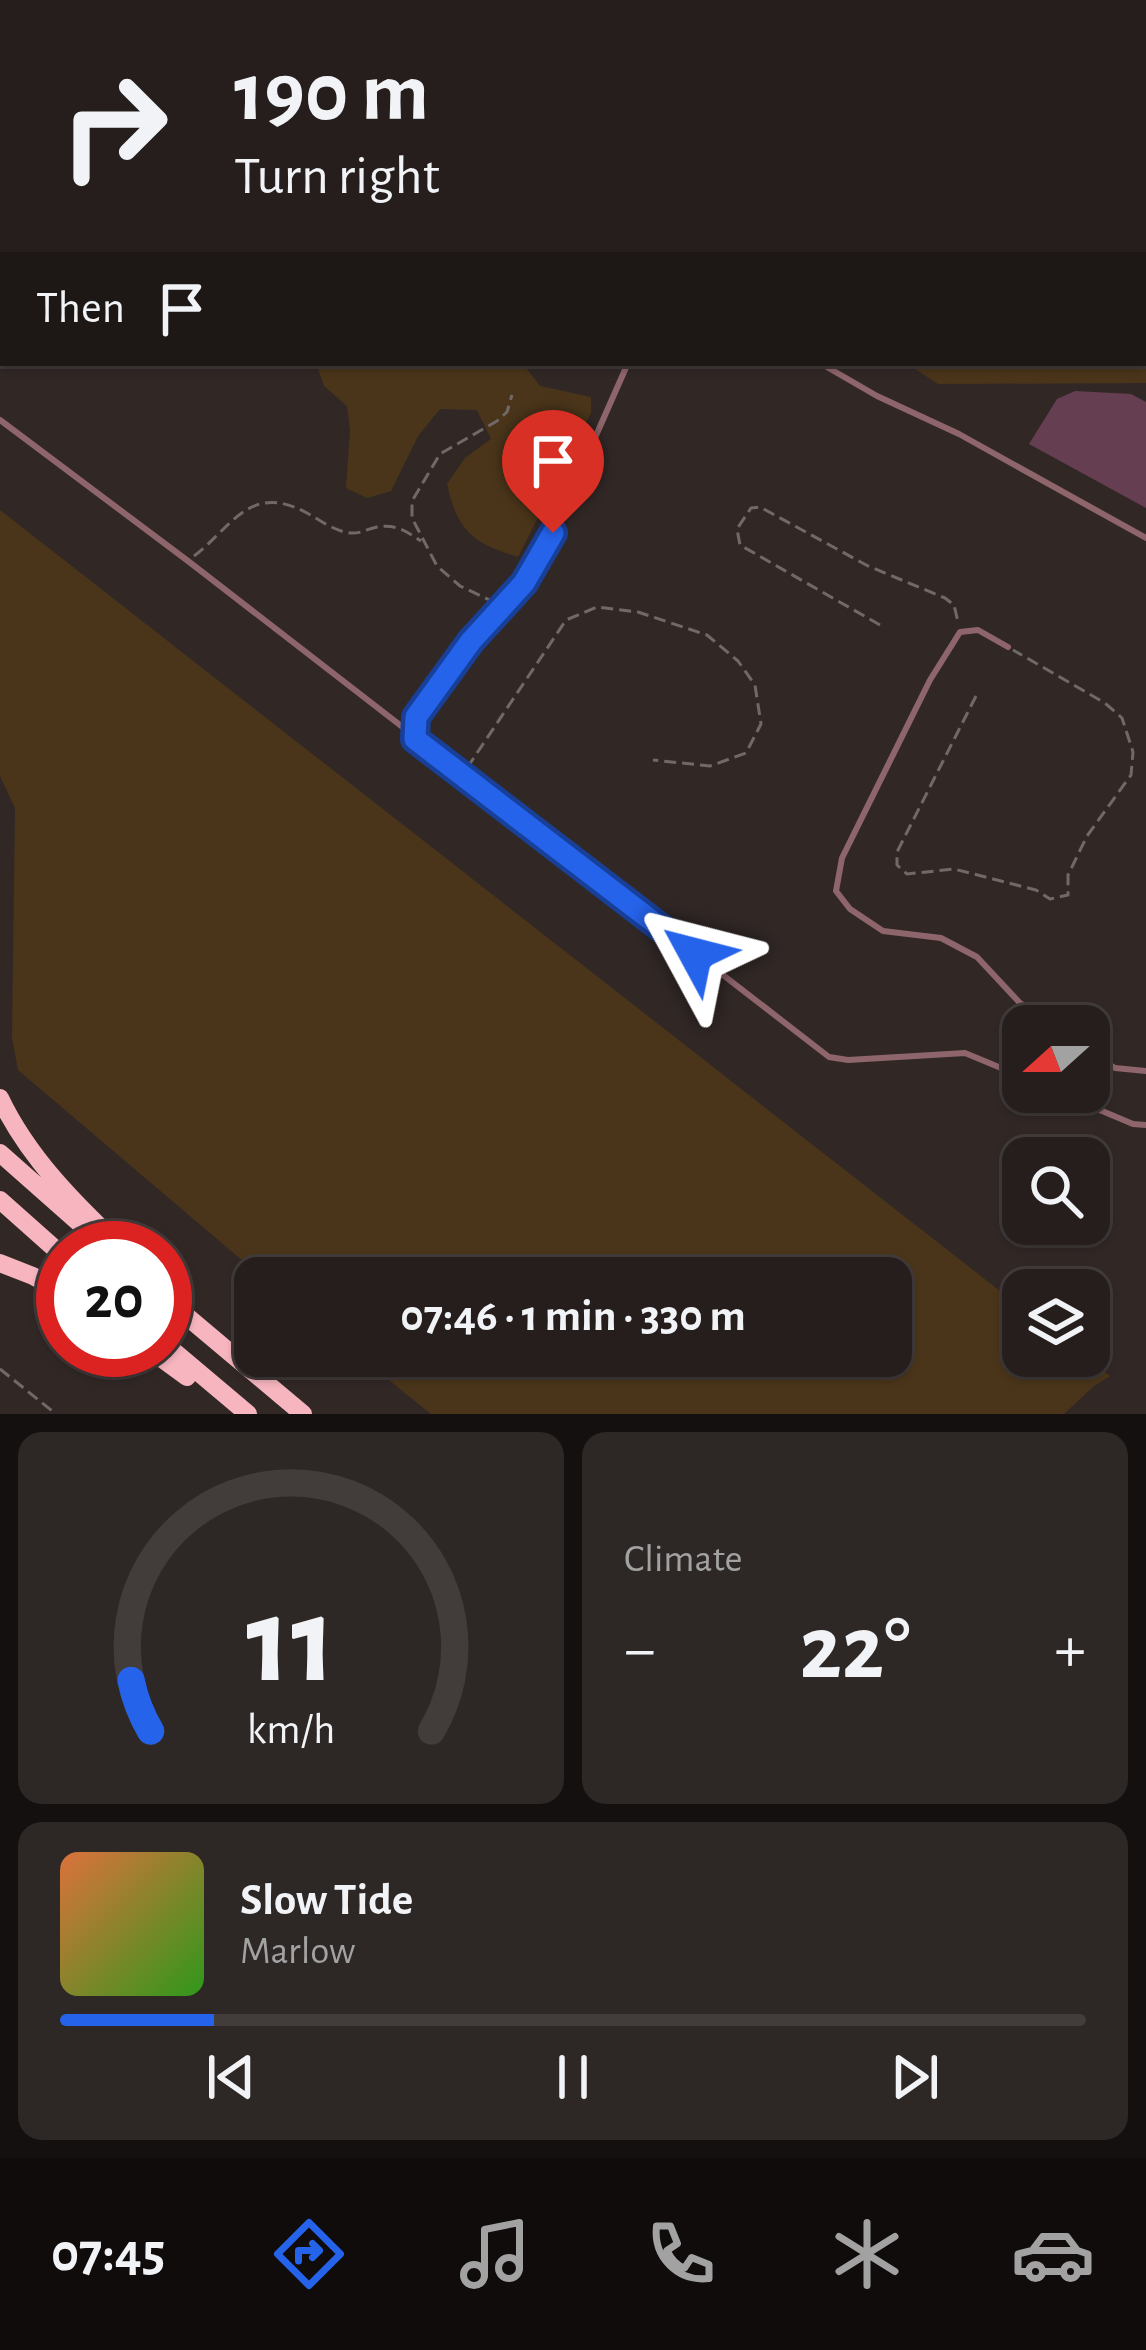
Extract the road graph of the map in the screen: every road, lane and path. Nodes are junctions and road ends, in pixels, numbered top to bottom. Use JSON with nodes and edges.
{"nodes":[{"id":1,"x":627,"y":366,"type":"edge"},
{"id":2,"x":825,"y":366,"type":"edge"},
{"id":3,"x":512,"y":395,"type":"dead end"},
{"id":4,"x":0,"y":420,"type":"edge"},
{"id":5,"x":1146,"y":538,"type":"edge"},
{"id":6,"x":422,"y":542,"type":"junction"},
{"id":7,"x":188,"y":561,"type":"junction"},
{"id":8,"x":503,"y":606,"type":"junction"},
{"id":9,"x":880,"y":626,"type":"dead end"},
{"id":10,"x":960,"y":632,"type":"junction"},
{"id":11,"x":1008,"y":647,"type":"joint"},
{"id":12,"x":976,"y":696,"type":"dead end"},
{"id":13,"x":415,"y":739,"type":"junction"},
{"id":14,"x":653,"y":760,"type":"dead end"},
{"id":15,"x":462,"y":775,"type":"junction"},
{"id":16,"x":1023,"y":1005,"type":"edge"},
{"id":17,"x":1110,"y":1065,"type":"edge"},
{"id":18,"x":1002,"y":1068,"type":"edge"},
{"id":19,"x":1146,"y":1071,"type":"edge"},
{"id":20,"x":0,"y":1098,"type":"edge"},
{"id":21,"x":1107,"y":1113,"type":"edge"},
{"id":22,"x":1146,"y":1125,"type":"edge"},
{"id":23,"x":0,"y":1153,"type":"edge"},
{"id":24,"x":0,"y":1200,"type":"edge"},
{"id":25,"x":77,"y":1221,"type":"edge"},
{"id":26,"x":96,"y":1221,"type":"edge"},
{"id":27,"x":36,"y":1232,"type":"edge"},
{"id":28,"x":0,"y":1263,"type":"edge"},
{"id":29,"x":36,"y":1278,"type":"edge"},
{"id":30,"x":192,"y":1320,"type":"edge"},
{"id":31,"x":192,"y":1367,"type":"edge"},
{"id":32,"x":0,"y":1369,"type":"edge"},
{"id":33,"x":188,"y":1377,"type":"edge"},
{"id":34,"x":241,"y":1408,"type":"edge"},
{"id":35,"x":56,"y":1414,"type":"edge"},
{"id":36,"x":303,"y":1414,"type":"edge"}],
"edges":[{"from":1,"to":8,"type":"lane"},
{"from":2,"to":5,"type":"lane"},
{"from":3,"to":6,"type":"path"},
{"from":4,"to":7,"type":"lane"},
{"from":6,"to":7,"type":"path"},
{"from":6,"to":8,"type":"path"},
{"from":7,"to":13,"type":"lane"},
{"from":8,"to":13,"type":"lane"},
{"from":9,"to":10,"type":"path"},
{"from":10,"to":11,"type":"lane"},
{"from":10,"to":16,"type":"lane"},
{"from":11,"to":12,"type":"path"},
{"from":13,"to":15,"type":"lane"},
{"from":14,"to":15,"type":"path"},
{"from":15,"to":18,"type":"lane"},
{"from":17,"to":19,"type":"lane"},
{"from":20,"to":26,"type":"highway"},
{"from":21,"to":22,"type":"lane"},
{"from":23,"to":25,"type":"highway"},
{"from":24,"to":27,"type":"highway"},
{"from":28,"to":29,"type":"highway"},
{"from":30,"to":36,"type":"highway"},
{"from":31,"to":34,"type":"highway"},
{"from":32,"to":35,"type":"path"},
{"from":33,"to":34,"type":"highway"}]}
